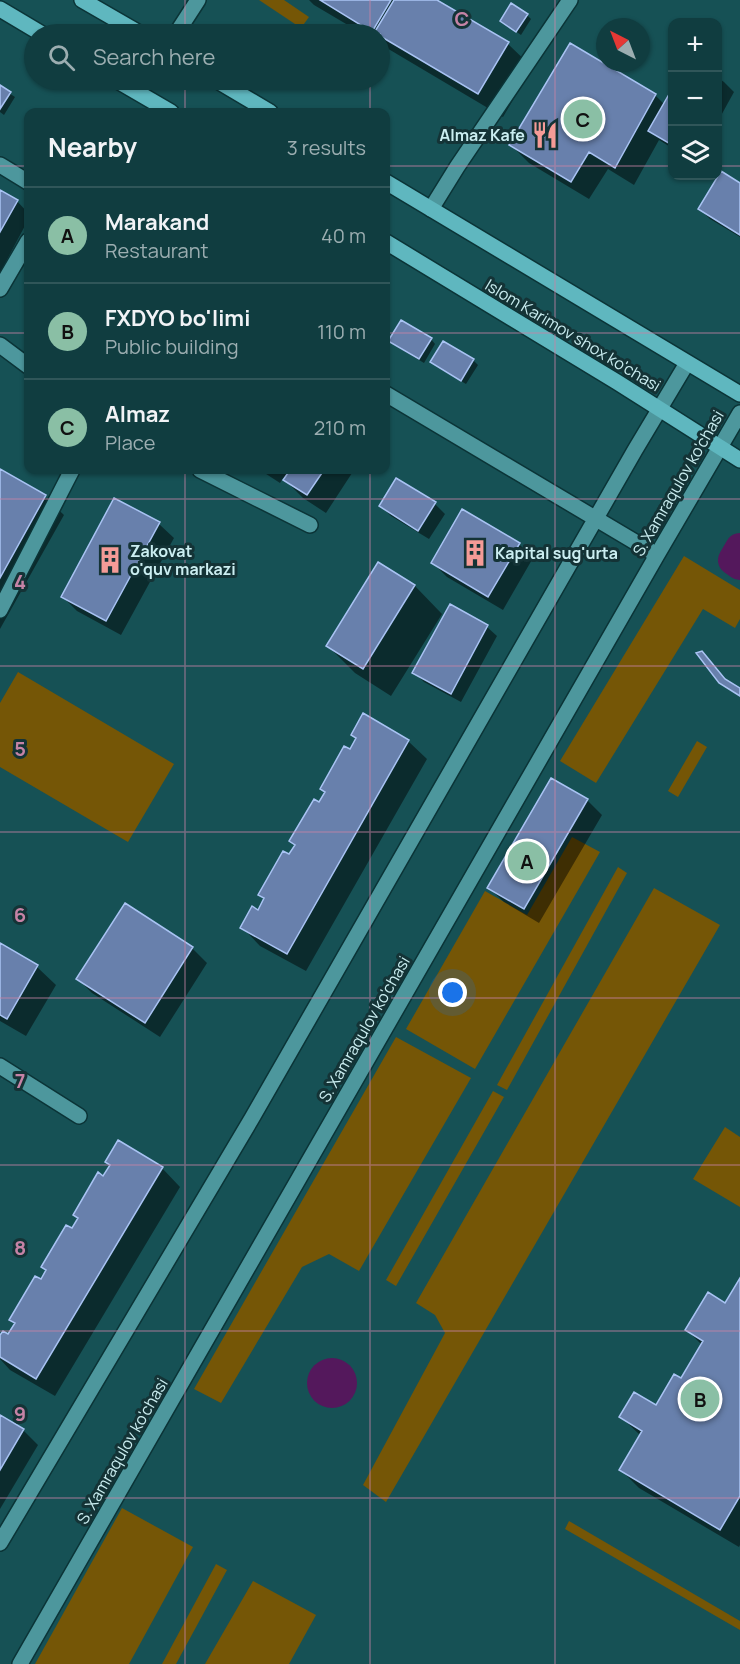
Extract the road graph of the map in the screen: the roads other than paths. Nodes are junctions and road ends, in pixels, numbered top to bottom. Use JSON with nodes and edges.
{"nodes":[{"id":1,"x":82,"y":0,"type":"edge"},
{"id":2,"x":198,"y":0,"type":"edge"},
{"id":3,"x":570,"y":0,"type":"edge"},
{"id":4,"x":0,"y":9,"type":"edge"},
{"id":5,"x":25,"y":24,"type":"edge"},
{"id":6,"x":124,"y":24,"type":"edge"},
{"id":7,"x":182,"y":24,"type":"edge"},
{"id":8,"x":133,"y":90,"type":"edge"},
{"id":9,"x":233,"y":90,"type":"edge"},
{"id":10,"x":164,"y":108,"type":"edge"},
{"id":11,"x":263,"y":108,"type":"edge"},
{"id":12,"x":0,"y":165,"type":"edge"},
{"id":13,"x":24,"y":180,"type":"edge"},
{"id":14,"x":390,"y":184,"type":"edge"},
{"id":15,"x":431,"y":209,"type":"junction"},
{"id":16,"x":390,"y":244,"type":"edge"},
{"id":17,"x":24,"y":248,"type":"edge"},
{"id":18,"x":0,"y":289,"type":"edge"},
{"id":19,"x":0,"y":345,"type":"edge"},
{"id":20,"x":24,"y":363,"type":"edge"},
{"id":21,"x":687,"y":363,"type":"junction"},
{"id":22,"x":740,"y":394,"type":"edge"},
{"id":23,"x":390,"y":396,"type":"edge"},
{"id":24,"x":659,"y":408,"type":"junction"},
{"id":25,"x":740,"y":413,"type":"edge"},
{"id":26,"x":720,"y":447,"type":"junction"},
{"id":27,"x":740,"y":460,"type":"edge"},
{"id":28,"x":70,"y":474,"type":"edge"},
{"id":29,"x":208,"y":474,"type":"edge"},
{"id":30,"x":596,"y":518,"type":"junction"},
{"id":31,"x":310,"y":525,"type":"dead end"},
{"id":32,"x":657,"y":555,"type":"junction"},
{"id":33,"x":0,"y":610,"type":"edge"},
{"id":34,"x":0,"y":1066,"type":"edge"},
{"id":35,"x":79,"y":1116,"type":"dead end"},
{"id":36,"x":0,"y":1543,"type":"edge"},
{"id":37,"x":20,"y":1664,"type":"edge"}],
"edges":[{"from":1,"to":6,"type":"main road"},
{"from":2,"to":7,"type":"street"},
{"from":3,"to":15,"type":"street"},
{"from":4,"to":5,"type":"main road"},
{"from":8,"to":10,"type":"main road"},
{"from":9,"to":11,"type":"main road"},
{"from":12,"to":13,"type":"street"},
{"from":14,"to":15,"type":"main road"},
{"from":15,"to":21,"type":"main road"},
{"from":16,"to":24,"type":"main road","name":"Islom Karimov shox ko'chasi"},
{"from":17,"to":18,"type":"street"},
{"from":19,"to":20,"type":"street"},
{"from":21,"to":22,"type":"main road"},
{"from":21,"to":24,"type":"street"},
{"from":23,"to":30,"type":"street"},
{"from":24,"to":26,"type":"main road","name":"Islom Karimov shox ko'chasi"},
{"from":24,"to":30,"type":"street"},
{"from":25,"to":26,"type":"street","name":"S. Xamraqulov ko'chasi"},
{"from":26,"to":27,"type":"main road","name":"Islom Karimov shox ko'chasi"},
{"from":26,"to":32,"type":"street","name":"S. Xamraqulov ko'chasi"},
{"from":28,"to":33,"type":"street"},
{"from":29,"to":31,"type":"street"},
{"from":30,"to":32,"type":"street"},
{"from":30,"to":36,"type":"street"},
{"from":32,"to":37,"type":"street","name":"S. Xamraqulov ko'chasi"},
{"from":34,"to":35,"type":"street"}]}
